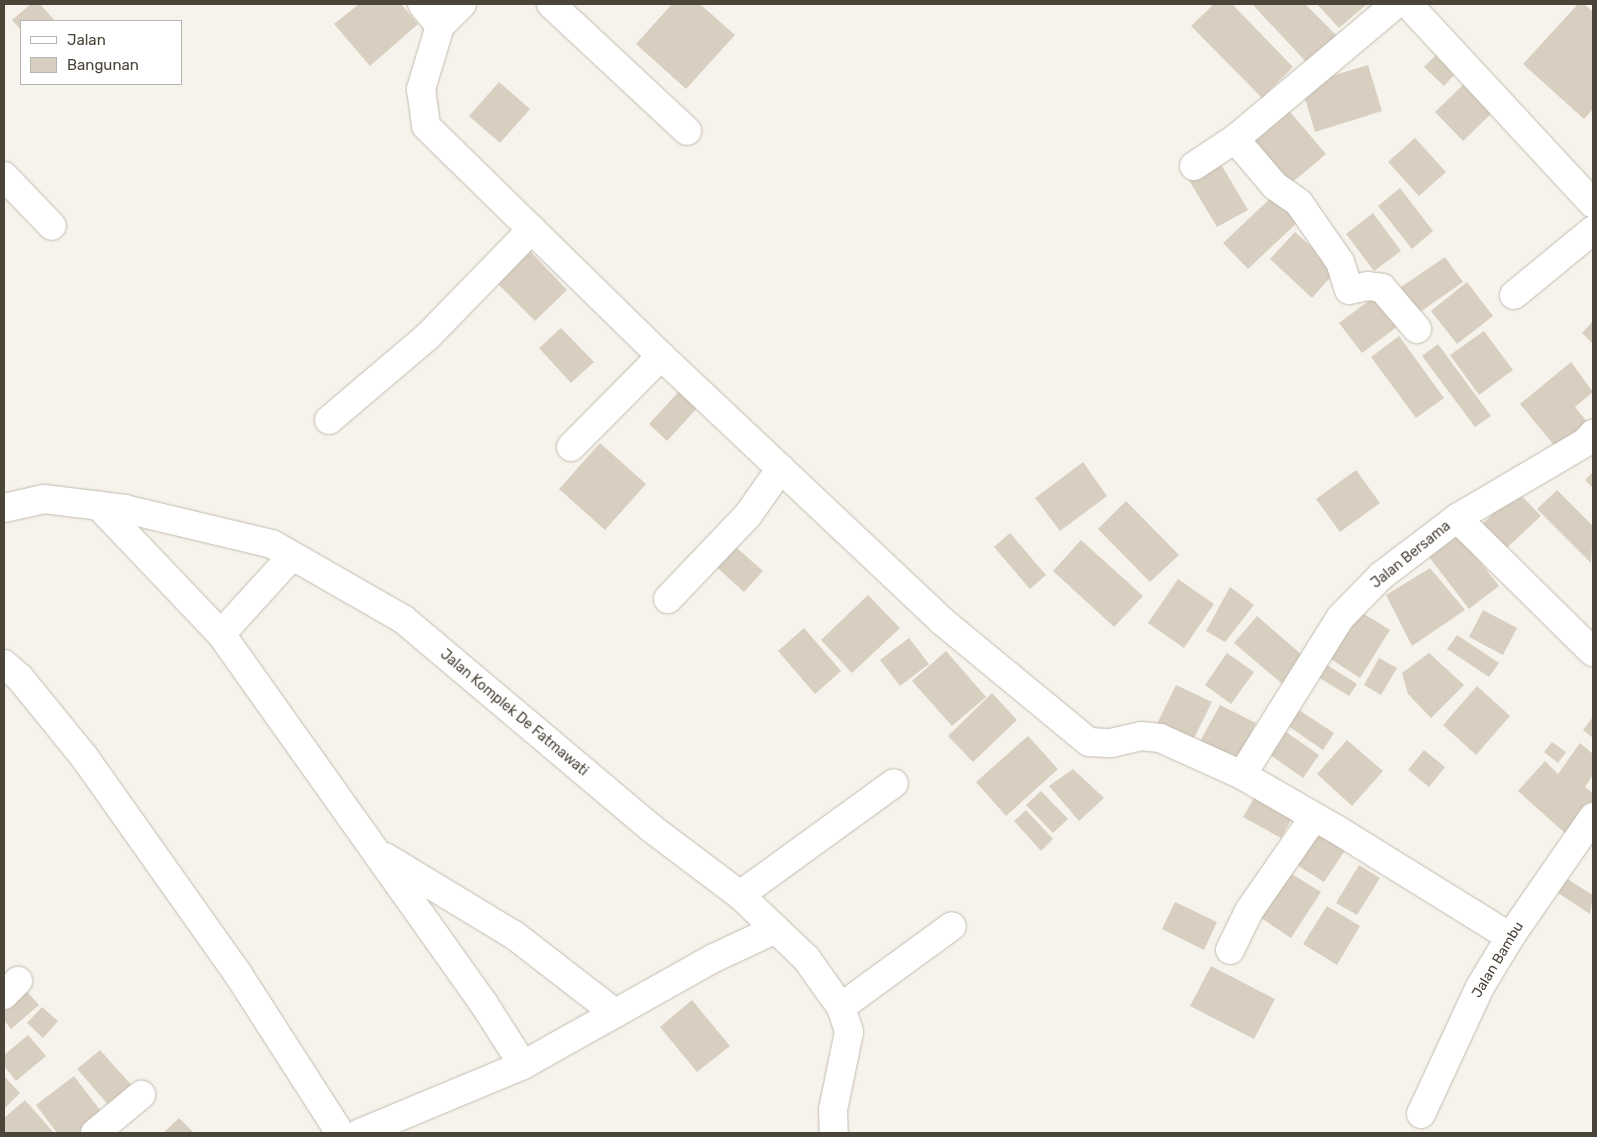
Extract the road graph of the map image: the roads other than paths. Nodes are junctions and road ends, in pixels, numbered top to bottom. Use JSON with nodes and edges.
{"nodes":[{"id":1,"x":422,"y":4,"type":"edge"},
{"id":2,"x":462,"y":4,"type":"edge"},
{"id":3,"x":550,"y":4,"type":"edge"},
{"id":4,"x":1396,"y":4,"type":"edge"},
{"id":5,"x":1408,"y":4,"type":"edge"},
{"id":6,"x":440,"y":26,"type":"junction"},
{"id":7,"x":687,"y":131,"type":"dead end"},
{"id":8,"x":1235,"y":139,"type":"junction"},
{"id":9,"x":1194,"y":166,"type":"dead end"},
{"id":10,"x":4,"y":176,"type":"edge"},
{"id":11,"x":1593,"y":204,"type":"edge"},
{"id":12,"x":52,"y":226,"type":"dead end"},
{"id":13,"x":532,"y":229,"type":"junction"},
{"id":14,"x":1593,"y":230,"type":"edge"},
{"id":15,"x":1514,"y":294,"type":"dead end"},
{"id":16,"x":1417,"y":329,"type":"dead end"},
{"id":17,"x":661,"y":356,"type":"junction"},
{"id":18,"x":330,"y":420,"type":"dead end"},
{"id":19,"x":1593,"y":434,"type":"edge"},
{"id":20,"x":571,"y":447,"type":"dead end"},
{"id":21,"x":781,"y":468,"type":"junction"},
{"id":22,"x":98,"y":506,"type":"junction"},
{"id":23,"x":4,"y":508,"type":"edge"},
{"id":24,"x":1457,"y":518,"type":"junction"},
{"id":25,"x":292,"y":556,"type":"junction"},
{"id":26,"x":668,"y":599,"type":"dead end"},
{"id":27,"x":221,"y":634,"type":"junction"},
{"id":28,"x":1593,"y":652,"type":"edge"},
{"id":29,"x":4,"y":664,"type":"edge"},
{"id":30,"x":1242,"y":775,"type":"junction"},
{"id":31,"x":894,"y":783,"type":"dead end"},
{"id":32,"x":1314,"y":817,"type":"junction"},
{"id":33,"x":1593,"y":817,"type":"edge"},
{"id":34,"x":375,"y":851,"type":"junction"},
{"id":35,"x":740,"y":895,"type":"junction"},
{"id":36,"x":952,"y":926,"type":"dead end"},
{"id":37,"x":776,"y":930,"type":"junction"},
{"id":38,"x":1510,"y":937,"type":"junction"},
{"id":39,"x":1230,"y":950,"type":"dead end"},
{"id":40,"x":841,"y":1007,"type":"junction"},
{"id":41,"x":615,"y":1014,"type":"junction"},
{"id":42,"x":522,"y":1065,"type":"junction"},
{"id":43,"x":140,"y":1095,"type":"dead end"},
{"id":44,"x":1421,"y":1114,"type":"dead end"},
{"id":45,"x":95,"y":1133,"type":"edge"},
{"id":46,"x":340,"y":1133,"type":"edge"},
{"id":47,"x":360,"y":1133,"type":"edge"},
{"id":48,"x":834,"y":1133,"type":"edge"}],
"edges":[{"from":1,"to":6,"type":"street"},
{"from":2,"to":6,"type":"street"},
{"from":3,"to":7,"type":"street"},
{"from":4,"to":8,"type":"street"},
{"from":5,"to":11,"type":"street"},
{"from":6,"to":13,"type":"street"},
{"from":8,"to":9,"type":"street"},
{"from":8,"to":16,"type":"street"},
{"from":10,"to":12,"type":"street"},
{"from":13,"to":17,"type":"street"},
{"from":13,"to":18,"type":"street"},
{"from":14,"to":15,"type":"street"},
{"from":17,"to":20,"type":"street"},
{"from":17,"to":21,"type":"street"},
{"from":19,"to":24,"type":"street","name":"Jalan Bersama"},
{"from":21,"to":26,"type":"street"},
{"from":21,"to":30,"type":"street"},
{"from":22,"to":23,"type":"street","name":"Jalan Komplek De Fatmawati"},
{"from":22,"to":25,"type":"street","name":"Jalan Komplek De Fatmawati"},
{"from":22,"to":27,"type":"street"},
{"from":24,"to":28,"type":"street"},
{"from":24,"to":30,"type":"street","name":"Jalan Bersama"},
{"from":25,"to":27,"type":"street"},
{"from":25,"to":35,"type":"street","name":"Jalan Komplek De Fatmawati"},
{"from":27,"to":34,"type":"street"},
{"from":29,"to":46,"type":"street"},
{"from":30,"to":32,"type":"street"},
{"from":31,"to":35,"type":"street"},
{"from":32,"to":38,"type":"street"},
{"from":32,"to":39,"type":"street"},
{"from":33,"to":38,"type":"street","name":"Jalan Bambu"},
{"from":34,"to":41,"type":"street"},
{"from":34,"to":42,"type":"street"},
{"from":35,"to":37,"type":"street","name":"Jalan Komplek De Fatmawati"},
{"from":36,"to":40,"type":"street"},
{"from":37,"to":40,"type":"street","name":"Jalan Komplek De Fatmawati"},
{"from":37,"to":41,"type":"street"},
{"from":38,"to":44,"type":"street","name":"Jalan Bambu"},
{"from":40,"to":48,"type":"street","name":"Jalan Komplek De Fatmawati"},
{"from":41,"to":42,"type":"street"},
{"from":42,"to":47,"type":"street"},
{"from":43,"to":45,"type":"street"}]}
